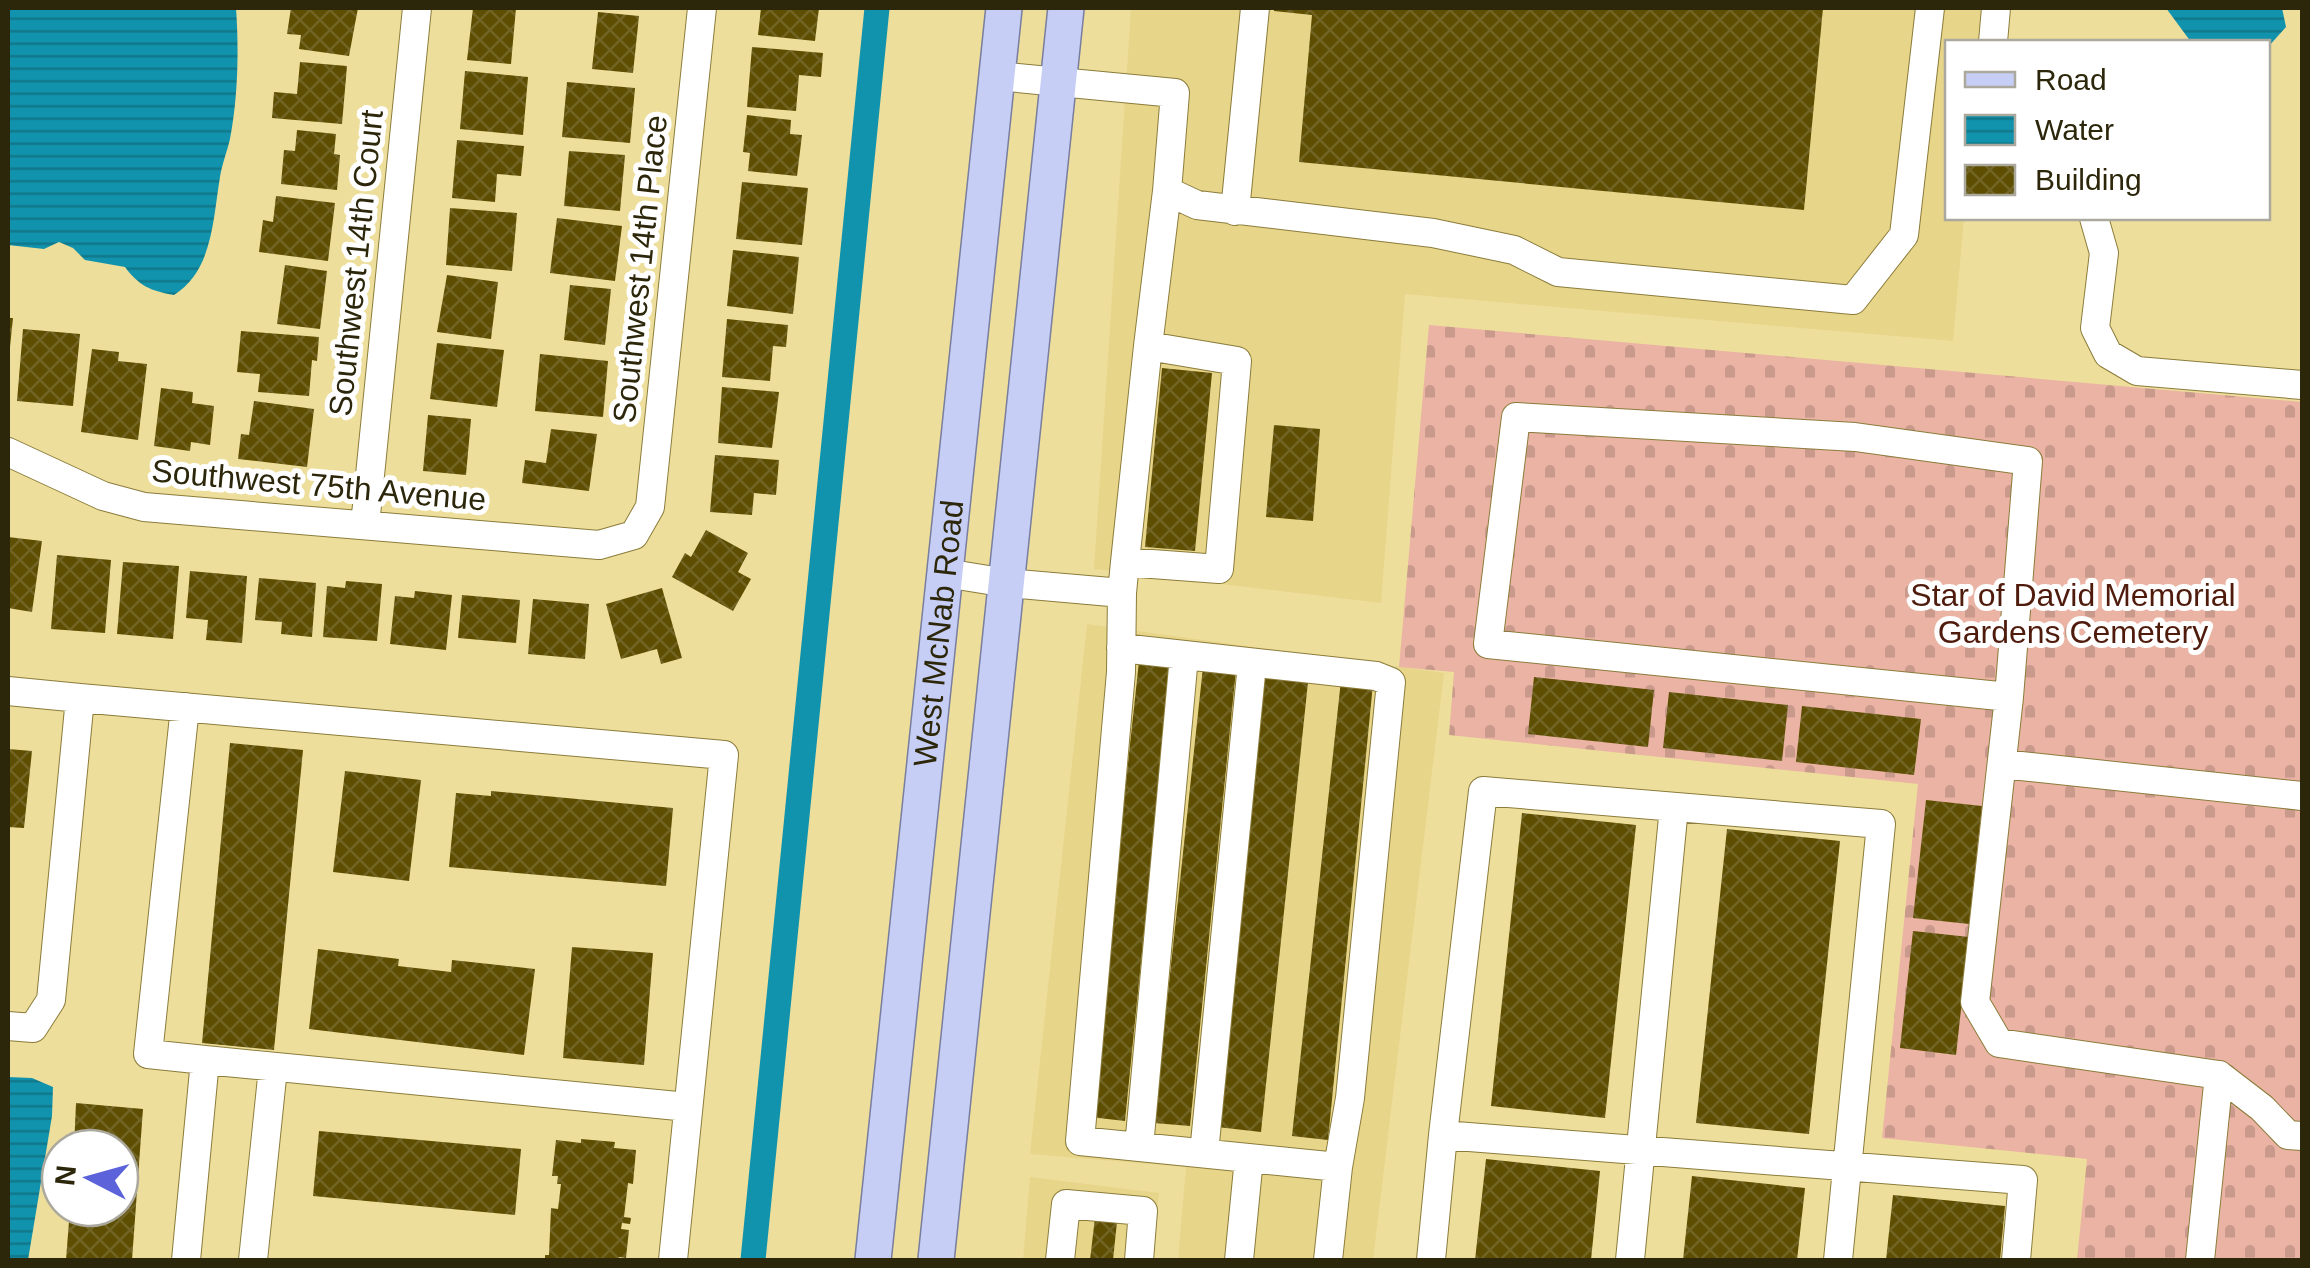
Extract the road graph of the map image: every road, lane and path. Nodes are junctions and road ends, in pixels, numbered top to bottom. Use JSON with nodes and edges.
{"nodes":[{"id":1,"x":417,"y":8,"type":"edge"},
{"id":2,"x":702,"y":8,"type":"edge"},
{"id":3,"x":1004,"y":8,"type":"edge"},
{"id":4,"x":1066,"y":8,"type":"edge"},
{"id":5,"x":1255,"y":8,"type":"edge"},
{"id":6,"x":1930,"y":8,"type":"edge"},
{"id":7,"x":1996,"y":8,"type":"edge"},
{"id":8,"x":1993,"y":40,"type":"edge"},
{"id":9,"x":997,"y":76,"type":"junction"},
{"id":10,"x":1059,"y":81,"type":"junction"},
{"id":11,"x":1167,"y":191,"type":"junction"},
{"id":12,"x":1235,"y":211,"type":"junction"},
{"id":13,"x":2095,"y":220,"type":"edge"},
{"id":14,"x":1148,"y":346,"type":"junction"},
{"id":15,"x":2302,"y":384,"type":"edge"},
{"id":16,"x":8,"y":452,"type":"edge"},
{"id":17,"x":364,"y":525,"type":"junction"},
{"id":18,"x":634,"y":535,"type":"joint"},
{"id":19,"x":1124,"y":562,"type":"junction"},
{"id":20,"x":945,"y":573,"type":"junction"},
{"id":21,"x":1007,"y":583,"type":"junction"},
{"id":22,"x":1122,"y":593,"type":"junction"},
{"id":23,"x":1122,"y":648,"type":"junction"},
{"id":24,"x":1184,"y":656,"type":"junction"},
{"id":25,"x":1252,"y":664,"type":"junction"},
{"id":26,"x":8,"y":690,"type":"edge"},
{"id":27,"x":2009,"y":697,"type":"junction"},
{"id":28,"x":80,"y":698,"type":"junction"},
{"id":29,"x":185,"y":707,"type":"junction"},
{"id":30,"x":2002,"y":764,"type":"junction"},
{"id":31,"x":2302,"y":796,"type":"edge"},
{"id":32,"x":1674,"y":807,"type":"junction"},
{"id":33,"x":8,"y":1026,"type":"edge"},
{"id":34,"x":205,"y":1060,"type":"junction"},
{"id":35,"x":273,"y":1068,"type":"junction"},
{"id":36,"x":2220,"y":1075,"type":"junction"},
{"id":37,"x":688,"y":1107,"type":"junction"},
{"id":38,"x":1443,"y":1135,"type":"junction"},
{"id":39,"x":2302,"y":1136,"type":"edge"},
{"id":40,"x":1139,"y":1147,"type":"junction"},
{"id":41,"x":1641,"y":1150,"type":"junction"},
{"id":42,"x":1204,"y":1153,"type":"junction"},
{"id":43,"x":1249,"y":1158,"type":"junction"},
{"id":44,"x":1848,"y":1166,"type":"junction"},
{"id":45,"x":1338,"y":1167,"type":"junction"},
{"id":46,"x":186,"y":1260,"type":"edge"},
{"id":47,"x":253,"y":1260,"type":"edge"},
{"id":48,"x":673,"y":1260,"type":"edge"},
{"id":49,"x":874,"y":1260,"type":"edge"},
{"id":50,"x":936,"y":1260,"type":"edge"},
{"id":51,"x":1060,"y":1260,"type":"edge"},
{"id":52,"x":1139,"y":1260,"type":"edge"},
{"id":53,"x":1239,"y":1260,"type":"edge"},
{"id":54,"x":1328,"y":1260,"type":"edge"},
{"id":55,"x":1431,"y":1260,"type":"edge"},
{"id":56,"x":1630,"y":1260,"type":"edge"},
{"id":57,"x":1838,"y":1260,"type":"edge"},
{"id":58,"x":2016,"y":1260,"type":"edge"},
{"id":59,"x":2200,"y":1260,"type":"edge"}],
"edges":[{"from":1,"to":17,"type":"street","name":"Southwest 14th Court"},
{"from":2,"to":18,"type":"street","name":"Southwest 14th Place"},
{"from":3,"to":9,"type":"main road","name":"West McNab Road"},
{"from":4,"to":10,"type":"main road","name":"West McNab Road"},
{"from":5,"to":12,"type":"street"},
{"from":6,"to":12,"type":"street"},
{"from":7,"to":8,"type":"street"},
{"from":9,"to":10,"type":"street"},
{"from":9,"to":20,"type":"main road","name":"West McNab Road"},
{"from":10,"to":11,"type":"street"},
{"from":10,"to":21,"type":"main road","name":"West McNab Road"},
{"from":11,"to":12,"type":"street"},
{"from":11,"to":14,"type":"street"},
{"from":13,"to":15,"type":"street"},
{"from":14,"to":19,"type":"street"},
{"from":14,"to":19,"type":"street"},
{"from":16,"to":17,"type":"street","name":"Southwest 75th Avenue"},
{"from":17,"to":18,"type":"street","name":"Southwest 75th Avenue"},
{"from":19,"to":22,"type":"street"},
{"from":20,"to":21,"type":"street"},
{"from":20,"to":49,"type":"main road","name":"West McNab Road"},
{"from":21,"to":22,"type":"street"},
{"from":21,"to":50,"type":"main road","name":"West McNab Road"},
{"from":22,"to":23,"type":"street"},
{"from":23,"to":24,"type":"street"},
{"from":23,"to":40,"type":"street"},
{"from":24,"to":25,"type":"street"},
{"from":24,"to":40,"type":"street"},
{"from":25,"to":42,"type":"street"},
{"from":25,"to":45,"type":"street"},
{"from":26,"to":28,"type":"street"},
{"from":27,"to":27,"type":"street"},
{"from":27,"to":30,"type":"street"},
{"from":28,"to":29,"type":"street"},
{"from":28,"to":33,"type":"street"},
{"from":29,"to":34,"type":"street"},
{"from":29,"to":37,"type":"street"},
{"from":30,"to":31,"type":"street"},
{"from":30,"to":36,"type":"street"},
{"from":32,"to":38,"type":"street"},
{"from":32,"to":41,"type":"street"},
{"from":32,"to":44,"type":"street"},
{"from":34,"to":35,"type":"street"},
{"from":34,"to":46,"type":"street"},
{"from":35,"to":37,"type":"street"},
{"from":35,"to":47,"type":"street"},
{"from":36,"to":39,"type":"street"},
{"from":36,"to":59,"type":"street"},
{"from":37,"to":48,"type":"street"},
{"from":38,"to":41,"type":"street"},
{"from":38,"to":55,"type":"street"},
{"from":40,"to":42,"type":"street"},
{"from":41,"to":44,"type":"street"},
{"from":41,"to":56,"type":"street"},
{"from":42,"to":43,"type":"street"},
{"from":43,"to":45,"type":"street"},
{"from":43,"to":53,"type":"street"},
{"from":44,"to":57,"type":"street"},
{"from":44,"to":58,"type":"street"},
{"from":45,"to":54,"type":"street"},
{"from":51,"to":52,"type":"street"}]}
